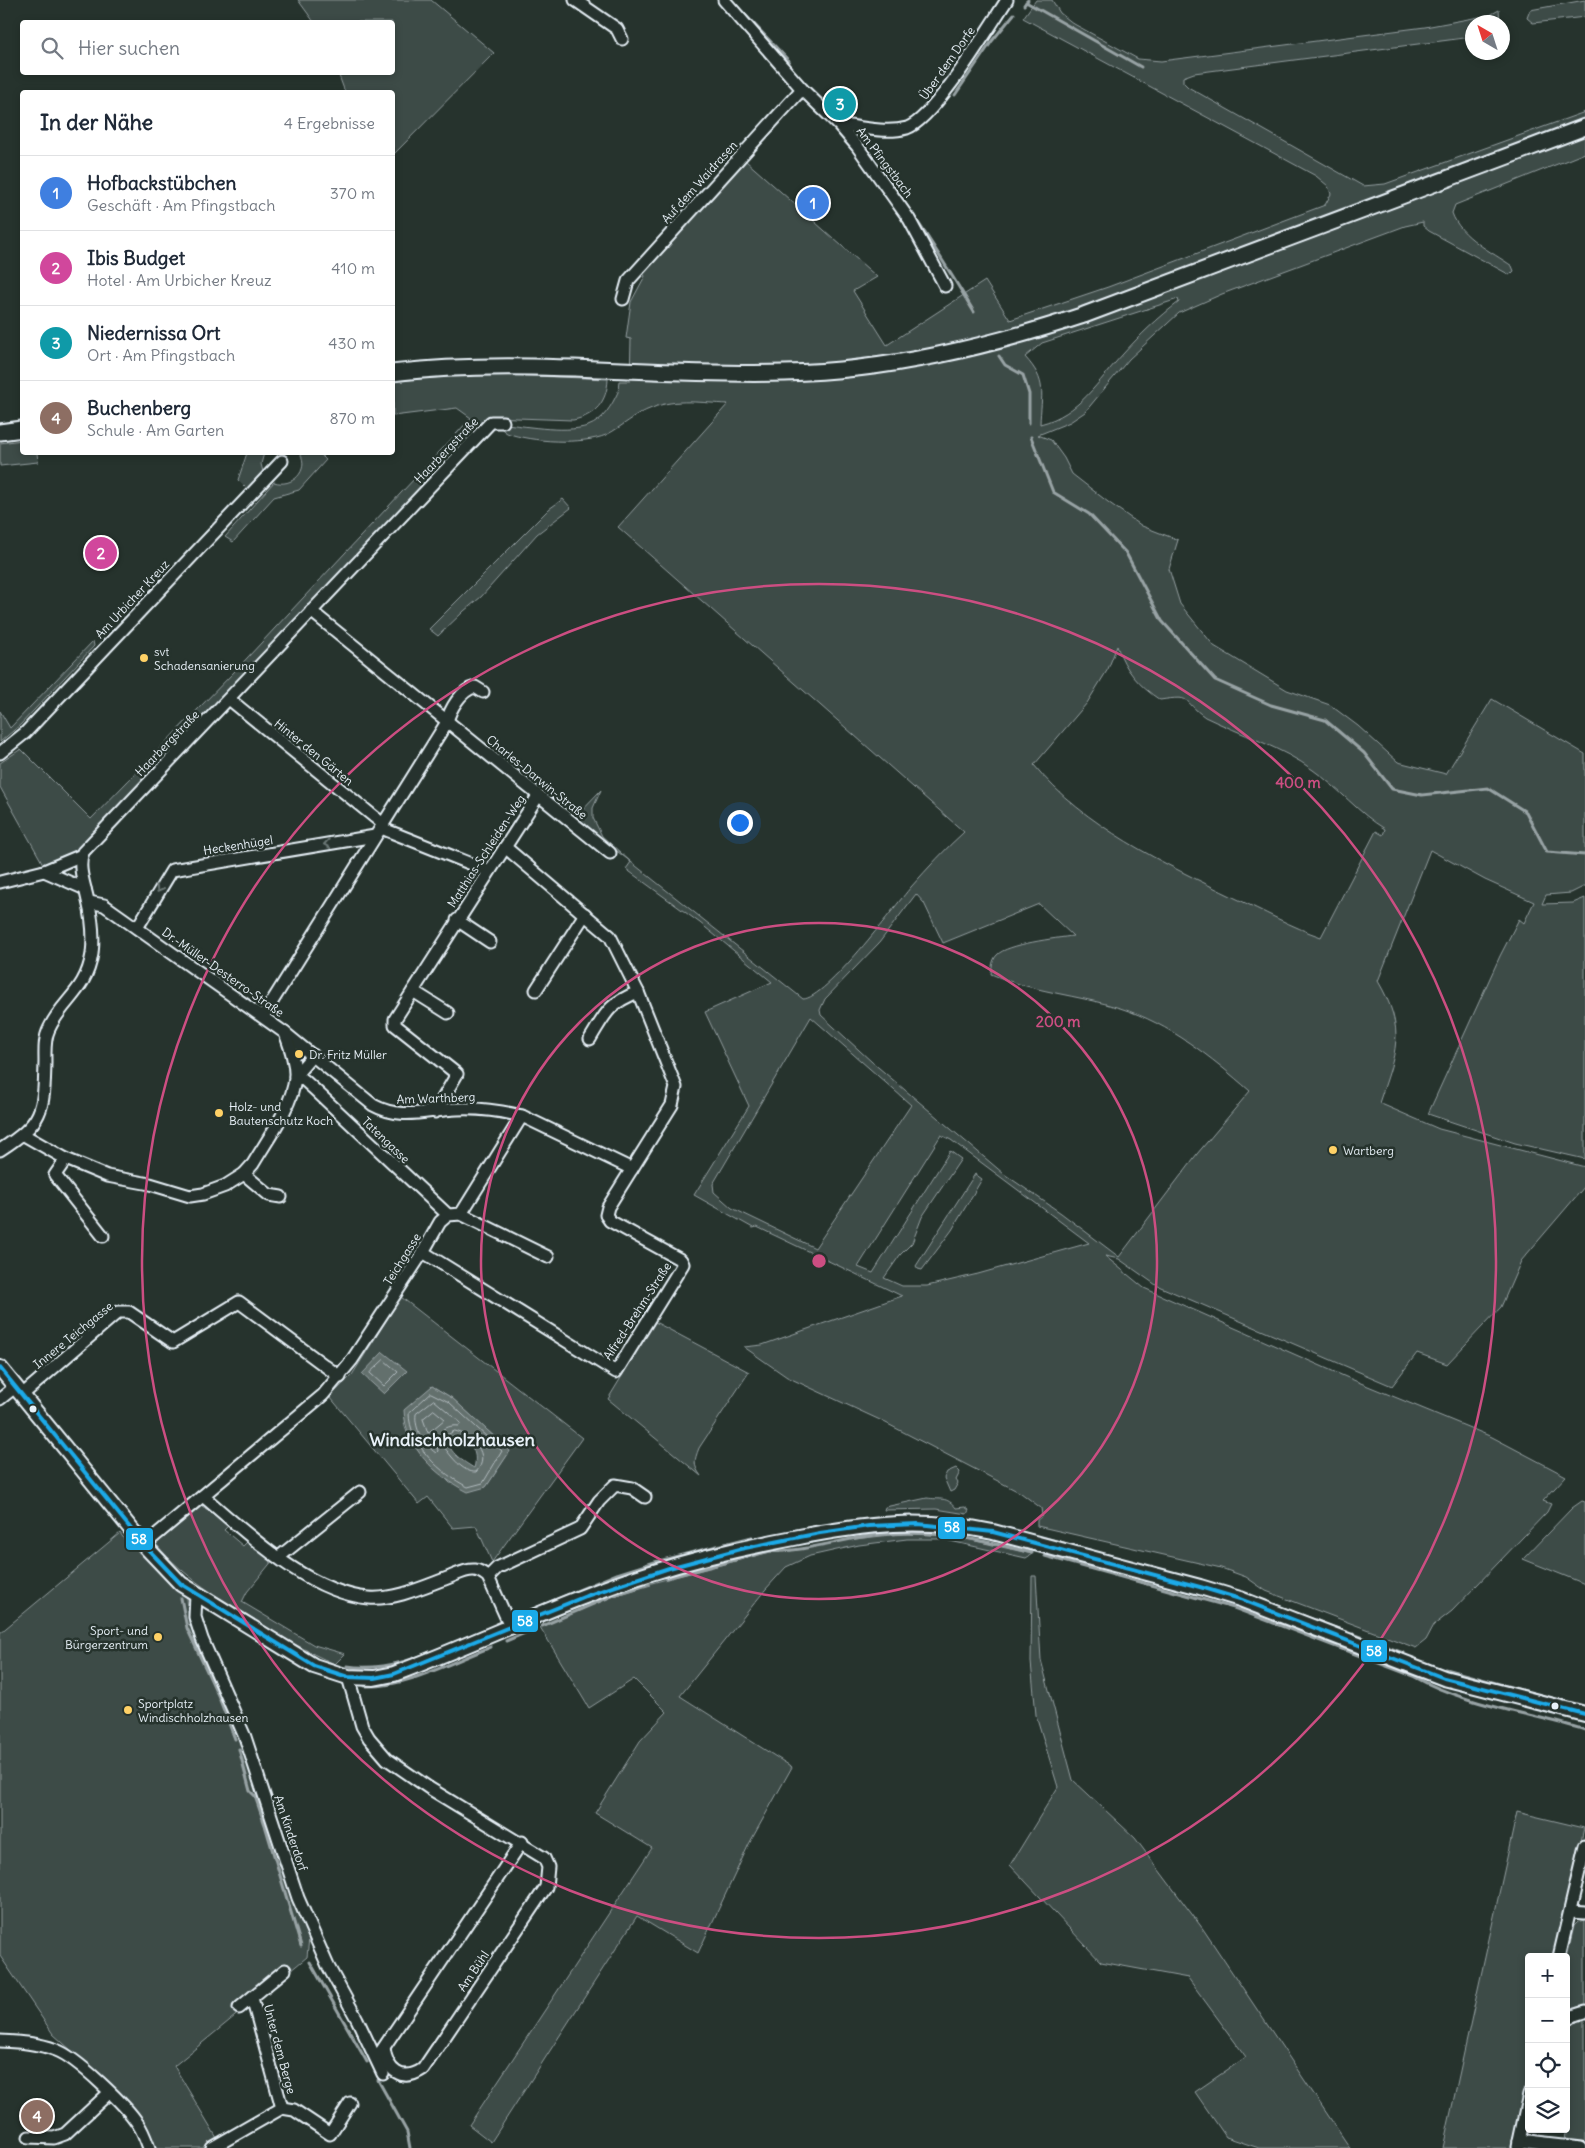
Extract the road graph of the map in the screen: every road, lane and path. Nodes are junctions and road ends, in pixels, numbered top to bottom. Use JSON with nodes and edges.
{"nodes":[{"id":1,"x":575,"y":0,"type":"edge"},
{"id":2,"x":724,"y":0,"type":"edge"},
{"id":3,"x":1005,"y":1,"type":"edge"},
{"id":4,"x":622,"y":39,"type":"dead end"},
{"id":5,"x":802,"y":89,"type":"junction"},
{"id":6,"x":838,"y":124,"type":"junction"},
{"id":7,"x":1585,"y":128,"type":"edge"},
{"id":8,"x":946,"y":286,"type":"dead end"},
{"id":9,"x":623,"y":299,"type":"dead end"},
{"id":10,"x":395,"y":373,"type":"edge"},
{"id":11,"x":503,"y":422,"type":"dead end"},
{"id":12,"x":20,"y":429,"type":"edge"},
{"id":13,"x":0,"y":432,"type":"edge"},
{"id":14,"x":282,"y":461,"type":"dead end"},
{"id":15,"x":311,"y":611,"type":"junction"},
{"id":16,"x":483,"y":692,"type":"dead end"},
{"id":17,"x":228,"y":699,"type":"junction"},
{"id":18,"x":448,"y":722,"type":"junction"},
{"id":19,"x":0,"y":753,"type":"edge"},
{"id":20,"x":538,"y":796,"type":"junction"},
{"id":21,"x":379,"y":829,"type":"junction"},
{"id":22,"x":505,"y":846,"type":"junction"},
{"id":23,"x":610,"y":853,"type":"dead end"},
{"id":24,"x":82,"y":855,"type":"junction"},
{"id":25,"x":489,"y":870,"type":"junction"},
{"id":26,"x":44,"y":871,"type":"junction"},
{"id":27,"x":0,"y":882,"type":"edge"},
{"id":28,"x":85,"y":888,"type":"junction"},
{"id":29,"x":89,"y":902,"type":"junction"},
{"id":30,"x":585,"y":914,"type":"junction"},
{"id":31,"x":457,"y":920,"type":"junction"},
{"id":32,"x":137,"y":928,"type":"junction"},
{"id":33,"x":490,"y":942,"type":"dead end"},
{"id":34,"x":536,"y":990,"type":"dead end"},
{"id":35,"x":413,"y":992,"type":"junction"},
{"id":36,"x":638,"y":992,"type":"junction"},
{"id":37,"x":448,"y":1013,"type":"dead end"},
{"id":38,"x":263,"y":1016,"type":"junction"},
{"id":39,"x":285,"y":1033,"type":"junction"},
{"id":40,"x":590,"y":1039,"type":"dead end"},
{"id":41,"x":313,"y":1055,"type":"junction"},
{"id":42,"x":295,"y":1076,"type":"junction"},
{"id":43,"x":435,"y":1112,"type":"junction"},
{"id":44,"x":522,"y":1116,"type":"junction"},
{"id":45,"x":24,"y":1135,"type":"junction"},
{"id":46,"x":0,"y":1150,"type":"edge"},
{"id":47,"x":66,"y":1159,"type":"junction"},
{"id":48,"x":632,"y":1169,"type":"junction"},
{"id":49,"x":244,"y":1174,"type":"junction"},
{"id":50,"x":281,"y":1197,"type":"dead end"},
{"id":51,"x":461,"y":1214,"type":"junction"},
{"id":52,"x":448,"y":1215,"type":"junction"},
{"id":53,"x":103,"y":1236,"type":"dead end"},
{"id":54,"x":423,"y":1252,"type":"junction"},
{"id":55,"x":548,"y":1257,"type":"dead end"},
{"id":56,"x":0,"y":1368,"type":"edge"},
{"id":57,"x":340,"y":1377,"type":"junction"},
{"id":58,"x":18,"y":1391,"type":"junction"},
{"id":59,"x":0,"y":1400,"type":"edge"},
{"id":60,"x":360,"y":1492,"type":"dead end"},
{"id":61,"x":204,"y":1496,"type":"junction"},
{"id":62,"x":645,"y":1497,"type":"dead end"},
{"id":63,"x":144,"y":1545,"type":"junction"},
{"id":64,"x":280,"y":1557,"type":"junction"},
{"id":65,"x":488,"y":1577,"type":"junction"},
{"id":66,"x":196,"y":1594,"type":"junction"},
{"id":67,"x":511,"y":1628,"type":"junction"},
{"id":68,"x":348,"y":1677,"type":"junction"},
{"id":69,"x":1585,"y":1714,"type":"edge"},
{"id":70,"x":522,"y":1842,"type":"junction"},
{"id":71,"x":1585,"y":1846,"type":"edge"},
{"id":72,"x":1570,"y":1912,"type":"junction"},
{"id":73,"x":1585,"y":1913,"type":"edge"},
{"id":74,"x":1560,"y":1953,"type":"edge"},
{"id":75,"x":285,"y":1970,"type":"dead end"},
{"id":76,"x":252,"y":1998,"type":"junction"},
{"id":77,"x":239,"y":2008,"type":"dead end"},
{"id":78,"x":1585,"y":2012,"type":"edge"},
{"id":79,"x":1570,"y":2017,"type":"edge"},
{"id":80,"x":0,"y":2040,"type":"edge"},
{"id":81,"x":384,"y":2048,"type":"junction"},
{"id":82,"x":376,"y":2059,"type":"junction"},
{"id":83,"x":383,"y":2074,"type":"dead end"},
{"id":84,"x":109,"y":2093,"type":"junction"},
{"id":85,"x":350,"y":2103,"type":"dead end"},
{"id":86,"x":282,"y":2108,"type":"junction"},
{"id":87,"x":1525,"y":2113,"type":"edge"},
{"id":88,"x":29,"y":2137,"type":"dead end"},
{"id":89,"x":1518,"y":2144,"type":"edge"},
{"id":90,"x":150,"y":2148,"type":"edge"},
{"id":91,"x":212,"y":2148,"type":"edge"},
{"id":92,"x":1581,"y":2148,"type":"edge"}],
"edges":[{"from":1,"to":4,"type":"street"},
{"from":2,"to":5,"type":"street","name":"Am Pfingstbach"},
{"from":3,"to":6,"type":"street","name":"Über dem Dorfe"},
{"from":5,"to":6,"type":"street","name":"Am Pfingstbach"},
{"from":5,"to":9,"type":"street","name":"Auf dem Waidrasen"},
{"from":6,"to":8,"type":"street","name":"Am Pfingstbach"},
{"from":7,"to":10,"type":"main road"},
{"from":11,"to":15,"type":"street","name":"Haarbergstraße"},
{"from":12,"to":13,"type":"main road"},
{"from":14,"to":19,"type":"street","name":"Am Urbicher Kreuz"},
{"from":15,"to":17,"type":"street","name":"Haarbergstraße"},
{"from":15,"to":18,"type":"street","name":"Charles-Darwin-Straße"},
{"from":16,"to":18,"type":"street"},
{"from":17,"to":21,"type":"street","name":"Hinter den Gärten"},
{"from":17,"to":24,"type":"street","name":"Haarbergstraße"},
{"from":18,"to":20,"type":"street","name":"Charles-Darwin-Straße"},
{"from":18,"to":21,"type":"street"},
{"from":20,"to":22,"type":"street","name":"Matthias-Schleiden-Weg"},
{"from":20,"to":23,"type":"street","name":"Charles-Darwin-Straße"},
{"from":21,"to":25,"type":"street","name":"Hinter den Gärten"},
{"from":21,"to":32,"type":"street","name":"Heckenhügel","one_way":true},
{"from":21,"to":38,"type":"street"},
{"from":22,"to":25,"type":"street","name":"Matthias-Schleiden-Weg"},
{"from":22,"to":30,"type":"street","name":"Alfred-Brehm-Straße"},
{"from":24,"to":26,"type":"street"},
{"from":24,"to":28,"type":"street"},
{"from":25,"to":31,"type":"street","name":"Matthias-Schleiden-Weg"},
{"from":26,"to":27,"type":"street"},
{"from":26,"to":28,"type":"street"},
{"from":28,"to":29,"type":"street"},
{"from":29,"to":32,"type":"street","name":"Dr.-Müller-Desterro-Straße"},
{"from":29,"to":45,"type":"street"},
{"from":30,"to":34,"type":"street"},
{"from":30,"to":36,"type":"street","name":"Alfred-Brehm-Straße"},
{"from":31,"to":33,"type":"street","name":"Matthias-Schleiden-Weg"},
{"from":31,"to":35,"type":"street","name":"Matthias-Schleiden-Weg"},
{"from":32,"to":38,"type":"street","name":"Dr.-Müller-Desterro-Straße"},
{"from":35,"to":37,"type":"street"},
{"from":35,"to":43,"type":"street","name":"Matthias-Schleiden-Weg"},
{"from":36,"to":40,"type":"street"},
{"from":36,"to":48,"type":"street","name":"Alfred-Brehm-Straße"},
{"from":38,"to":39,"type":"street","name":"Dr.-Müller-Desterro-Straße"},
{"from":39,"to":41,"type":"street","name":"Am Warthberg"},
{"from":39,"to":42,"type":"street","name":"Dr.-Müller-Desterro-Straße"},
{"from":41,"to":42,"type":"street"},
{"from":41,"to":43,"type":"street","name":"Am Warthberg"},
{"from":42,"to":49,"type":"street","name":"Dr.-Müller-Desterro-Straße"},
{"from":42,"to":52,"type":"street","name":"Tatengasse"},
{"from":43,"to":44,"type":"street","name":"Am Warthberg"},
{"from":44,"to":48,"type":"street","name":"Am Warthberg"},
{"from":44,"to":51,"type":"street"},
{"from":45,"to":46,"type":"street"},
{"from":45,"to":47,"type":"street","name":"Dr.-Müller-Desterro-Straße"},
{"from":47,"to":49,"type":"street","name":"Dr.-Müller-Desterro-Straße"},
{"from":47,"to":53,"type":"street"},
{"from":48,"to":54,"type":"street","name":"Alfred-Brehm-Straße"},
{"from":49,"to":50,"type":"street"},
{"from":51,"to":52,"type":"street"},
{"from":51,"to":55,"type":"street"},
{"from":52,"to":54,"type":"street","name":"Teichgasse"},
{"from":54,"to":57,"type":"street","name":"Teichgasse"},
{"from":56,"to":58,"type":"street"},
{"from":57,"to":58,"type":"street","name":"Innere Teichgasse"},
{"from":57,"to":61,"type":"street","name":"Teichgasse"},
{"from":58,"to":59,"type":"street"},
{"from":58,"to":63,"type":"street"},
{"from":60,"to":64,"type":"street"},
{"from":61,"to":63,"type":"street","name":"Teichgasse"},
{"from":61,"to":64,"type":"street"},
{"from":62,"to":65,"type":"street"},
{"from":63,"to":66,"type":"street"},
{"from":64,"to":65,"type":"street"},
{"from":65,"to":67,"type":"street"},
{"from":66,"to":68,"type":"street"},
{"from":66,"to":82,"type":"street","name":"Am Kinderdorf"},
{"from":67,"to":68,"type":"street"},
{"from":67,"to":69,"type":"street"},
{"from":68,"to":70,"type":"street","name":"Am Bühl"},
{"from":70,"to":81,"type":"street"},
{"from":70,"to":81,"type":"street","name":"Am Bühl"},
{"from":71,"to":72,"type":"street"},
{"from":72,"to":73,"type":"street"},
{"from":72,"to":74,"type":"street"},
{"from":75,"to":76,"type":"street","name":"Unter dem Berge"},
{"from":76,"to":77,"type":"street","name":"Unter dem Berge"},
{"from":76,"to":86,"type":"street","name":"Unter dem Berge"},
{"from":78,"to":79,"type":"street"},
{"from":80,"to":84,"type":"street"},
{"from":81,"to":82,"type":"street"},
{"from":82,"to":83,"type":"street","name":"Am Kinderdorf"},
{"from":84,"to":88,"type":"street"},
{"from":84,"to":90,"type":"street"},
{"from":85,"to":86,"type":"street","name":"Unter dem Berge"},
{"from":86,"to":91,"type":"street","name":"Unter dem Berge"},
{"from":87,"to":89,"type":"street"},
{"from":89,"to":92,"type":"street"}]}
